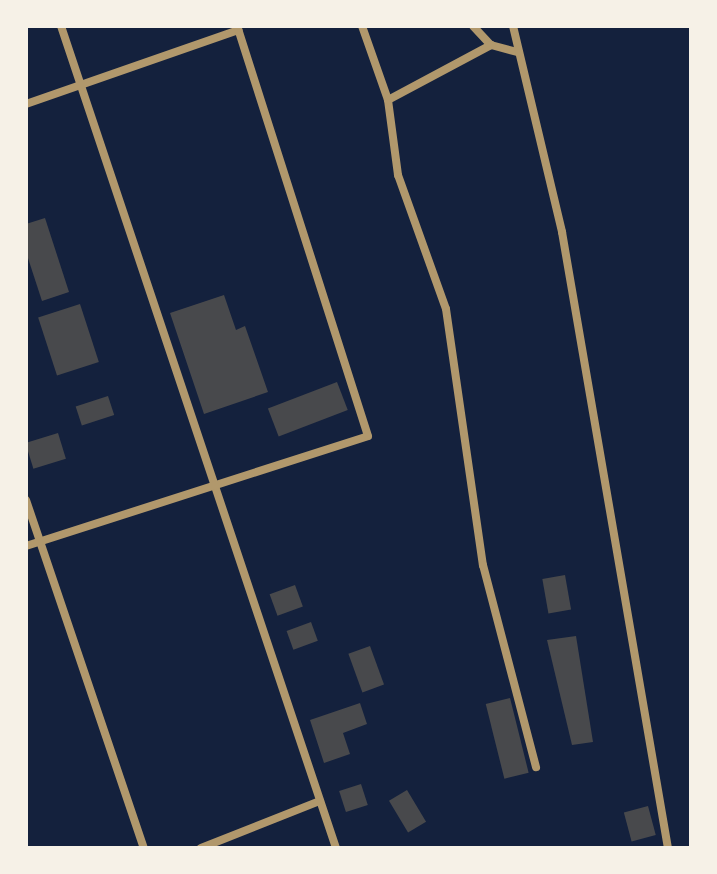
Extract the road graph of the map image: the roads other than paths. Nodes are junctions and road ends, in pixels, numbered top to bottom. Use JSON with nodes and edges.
{"nodes":[{"id":1,"x":61,"y":26,"type":"edge"},
{"id":2,"x":362,"y":26,"type":"edge"},
{"id":3,"x":473,"y":26,"type":"edge"},
{"id":4,"x":513,"y":26,"type":"edge"},
{"id":5,"x":238,"y":28,"type":"edge"},
{"id":6,"x":491,"y":45,"type":"junction"},
{"id":7,"x":518,"y":52,"type":"junction"},
{"id":8,"x":81,"y":86,"type":"junction"},
{"id":9,"x":388,"y":100,"type":"junction"},
{"id":10,"x":26,"y":104,"type":"edge"},
{"id":11,"x":215,"y":485,"type":"junction"},
{"id":12,"x":26,"y":500,"type":"edge"},
{"id":13,"x":41,"y":541,"type":"junction"},
{"id":14,"x":26,"y":546,"type":"edge"},
{"id":15,"x":536,"y":767,"type":"dead end"},
{"id":16,"x":320,"y":801,"type":"junction"},
{"id":17,"x":144,"y":848,"type":"edge"},
{"id":18,"x":201,"y":848,"type":"edge"},
{"id":19,"x":336,"y":848,"type":"edge"},
{"id":20,"x":668,"y":848,"type":"edge"}],
"edges":[{"from":1,"to":8,"type":"street"},
{"from":2,"to":9,"type":"street"},
{"from":3,"to":6,"type":"street"},
{"from":4,"to":7,"type":"street"},
{"from":5,"to":8,"type":"street"},
{"from":5,"to":11,"type":"street"},
{"from":6,"to":7,"type":"street"},
{"from":6,"to":9,"type":"street"},
{"from":7,"to":20,"type":"street"},
{"from":8,"to":10,"type":"street"},
{"from":8,"to":11,"type":"street"},
{"from":9,"to":15,"type":"street"},
{"from":11,"to":13,"type":"street"},
{"from":11,"to":16,"type":"street"},
{"from":12,"to":13,"type":"street"},
{"from":13,"to":14,"type":"street"},
{"from":13,"to":17,"type":"street"},
{"from":16,"to":18,"type":"street"},
{"from":16,"to":19,"type":"street"}]}
